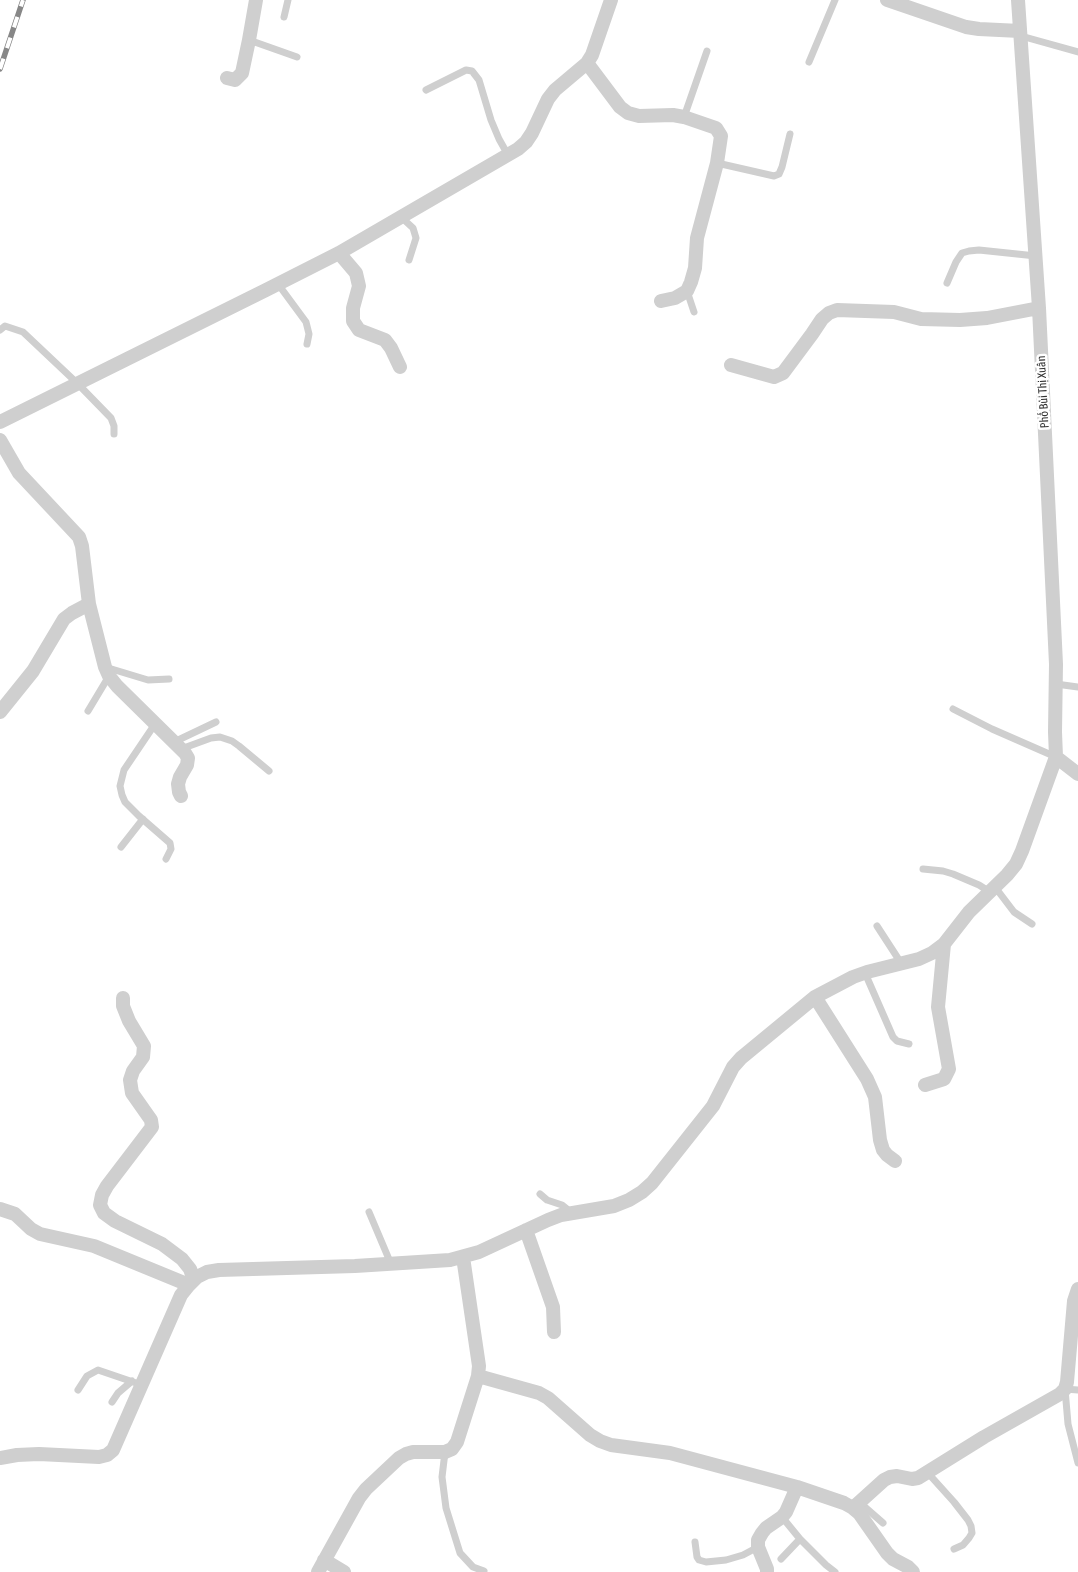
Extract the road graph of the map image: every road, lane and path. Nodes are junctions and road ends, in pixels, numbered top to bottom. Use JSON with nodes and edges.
{"nodes":[{"id":1,"x":256,"y":0,"type":"edge"},
{"id":2,"x":288,"y":0,"type":"edge"},
{"id":3,"x":611,"y":0,"type":"edge"},
{"id":4,"x":835,"y":0,"type":"edge"},
{"id":5,"x":887,"y":0,"type":"edge"},
{"id":6,"x":1018,"y":0,"type":"edge"},
{"id":7,"x":284,"y":18,"type":"dead end"},
{"id":8,"x":1021,"y":34,"type":"junction"},
{"id":9,"x":249,"y":40,"type":"junction"},
{"id":10,"x":707,"y":51,"type":"dead end"},
{"id":11,"x":1078,"y":52,"type":"edge"},
{"id":12,"x":297,"y":57,"type":"dead end"},
{"id":13,"x":809,"y":62,"type":"dead end"},
{"id":14,"x":587,"y":63,"type":"junction"},
{"id":15,"x":227,"y":78,"type":"dead end"},
{"id":16,"x":426,"y":90,"type":"dead end"},
{"id":17,"x":684,"y":117,"type":"junction"},
{"id":18,"x":790,"y":134,"type":"dead end"},
{"id":19,"x":508,"y":155,"type":"junction"},
{"id":20,"x":717,"y":164,"type":"junction"},
{"id":21,"x":401,"y":217,"type":"junction"},
{"id":22,"x":340,"y":253,"type":"junction"},
{"id":23,"x":1036,"y":256,"type":"junction"},
{"id":24,"x":409,"y":260,"type":"dead end"},
{"id":25,"x":947,"y":283,"type":"dead end"},
{"id":26,"x":278,"y":284,"type":"junction"},
{"id":27,"x":687,"y":291,"type":"junction"},
{"id":28,"x":661,"y":301,"type":"dead end"},
{"id":29,"x":1039,"y":308,"type":"junction"},
{"id":30,"x":694,"y":312,"type":"dead end"},
{"id":31,"x":0,"y":330,"type":"edge"},
{"id":32,"x":307,"y":344,"type":"dead end"},
{"id":33,"x":731,"y":365,"type":"dead end"},
{"id":34,"x":400,"y":367,"type":"dead end"},
{"id":35,"x":77,"y":383,"type":"junction"},
{"id":36,"x":0,"y":422,"type":"edge"},
{"id":37,"x":114,"y":434,"type":"dead end"},
{"id":38,"x":0,"y":440,"type":"edge"},
{"id":39,"x":89,"y":604,"type":"junction"},
{"id":40,"x":107,"y":672,"type":"junction"},
{"id":41,"x":169,"y":679,"type":"dead end"},
{"id":42,"x":1056,"y":684,"type":"junction"},
{"id":43,"x":1078,"y":687,"type":"edge"},
{"id":44,"x":953,"y":709,"type":"dead end"},
{"id":45,"x":88,"y":711,"type":"dead end"},
{"id":46,"x":0,"y":712,"type":"edge"},
{"id":47,"x":216,"y":722,"type":"dead end"},
{"id":48,"x":155,"y":724,"type":"junction"},
{"id":49,"x":177,"y":745,"type":"junction"},
{"id":50,"x":1056,"y":757,"type":"junction"},
{"id":51,"x":269,"y":771,"type":"dead end"},
{"id":52,"x":1078,"y":774,"type":"edge"},
{"id":53,"x":181,"y":796,"type":"dead end"},
{"id":54,"x":143,"y":819,"type":"junction"},
{"id":55,"x":121,"y":847,"type":"dead end"},
{"id":56,"x":166,"y":859,"type":"dead end"},
{"id":57,"x":923,"y":869,"type":"dead end"},
{"id":58,"x":993,"y":890,"type":"junction"},
{"id":59,"x":1032,"y":924,"type":"dead end"},
{"id":60,"x":877,"y":926,"type":"dead end"},
{"id":61,"x":944,"y":944,"type":"junction"},
{"id":62,"x":901,"y":963,"type":"junction"},
{"id":63,"x":865,"y":973,"type":"junction"},
{"id":64,"x":815,"y":997,"type":"junction"},
{"id":65,"x":122,"y":998,"type":"dead end"},
{"id":66,"x":908,"y":1044,"type":"dead end"},
{"id":67,"x":925,"y":1085,"type":"dead end"},
{"id":68,"x":895,"y":1161,"type":"dead end"},
{"id":69,"x":540,"y":1194,"type":"dead end"},
{"id":70,"x":0,"y":1209,"type":"edge"},
{"id":71,"x":370,"y":1212,"type":"dead end"},
{"id":72,"x":569,"y":1214,"type":"junction"},
{"id":73,"x":526,"y":1230,"type":"junction"},
{"id":74,"x":463,"y":1257,"type":"junction"},
{"id":75,"x":391,"y":1264,"type":"junction"},
{"id":76,"x":191,"y":1282,"type":"junction"},
{"id":77,"x":1078,"y":1289,"type":"edge"},
{"id":78,"x":554,"y":1332,"type":"dead end"},
{"id":79,"x":478,"y":1376,"type":"junction"},
{"id":80,"x":137,"y":1383,"type":"junction"},
{"id":81,"x":78,"y":1390,"type":"dead end"},
{"id":82,"x":1072,"y":1390,"type":"edge"},
{"id":83,"x":112,"y":1402,"type":"dead end"},
{"id":84,"x":444,"y":1452,"type":"junction"},
{"id":85,"x":0,"y":1458,"type":"edge"},
{"id":86,"x":1078,"y":1463,"type":"edge"},
{"id":87,"x":927,"y":1472,"type":"junction"},
{"id":88,"x":797,"y":1487,"type":"junction"},
{"id":89,"x":856,"y":1505,"type":"junction"},
{"id":90,"x":782,"y":1517,"type":"junction"},
{"id":91,"x":883,"y":1523,"type":"dead end"},
{"id":92,"x":800,"y":1539,"type":"junction"},
{"id":93,"x":695,"y":1542,"type":"dead end"},
{"id":94,"x":758,"y":1547,"type":"junction"},
{"id":95,"x":954,"y":1549,"type":"dead end"},
{"id":96,"x":781,"y":1559,"type":"dead end"},
{"id":97,"x":321,"y":1566,"type":"edge"},
{"id":98,"x":484,"y":1571,"type":"dead end"},
{"id":99,"x":344,"y":1572,"type":"edge"},
{"id":100,"x":766,"y":1572,"type":"edge"},
{"id":101,"x":835,"y":1572,"type":"edge"},
{"id":102,"x":913,"y":1572,"type":"edge"}],
"edges":[{"from":1,"to":9,"type":"street"},
{"from":2,"to":7,"type":"lane"},
{"from":3,"to":14,"type":"street"},
{"from":4,"to":13,"type":"lane"},
{"from":5,"to":8,"type":"street"},
{"from":6,"to":8,"type":"street","name":"Phố Bùi Thị Xuân"},
{"from":8,"to":11,"type":"lane"},
{"from":8,"to":23,"type":"street","name":"Phố Bùi Thị Xuân"},
{"from":9,"to":12,"type":"lane"},
{"from":9,"to":15,"type":"street"},
{"from":10,"to":17,"type":"lane"},
{"from":14,"to":17,"type":"street"},
{"from":14,"to":19,"type":"street"},
{"from":16,"to":19,"type":"lane"},
{"from":17,"to":20,"type":"street"},
{"from":18,"to":20,"type":"lane"},
{"from":19,"to":21,"type":"street"},
{"from":20,"to":27,"type":"street"},
{"from":21,"to":22,"type":"street"},
{"from":21,"to":24,"type":"lane"},
{"from":22,"to":26,"type":"street"},
{"from":22,"to":34,"type":"street"},
{"from":23,"to":25,"type":"lane"},
{"from":23,"to":29,"type":"street","name":"Phố Bùi Thị Xuân"},
{"from":26,"to":32,"type":"lane"},
{"from":26,"to":35,"type":"street"},
{"from":27,"to":28,"type":"street"},
{"from":27,"to":30,"type":"lane"},
{"from":29,"to":33,"type":"street"},
{"from":29,"to":42,"type":"street","name":"Phố Bùi Thị Xuân"},
{"from":31,"to":35,"type":"lane"},
{"from":35,"to":36,"type":"street"},
{"from":35,"to":37,"type":"lane"},
{"from":38,"to":39,"type":"street"},
{"from":39,"to":40,"type":"street"},
{"from":39,"to":46,"type":"street"},
{"from":40,"to":41,"type":"lane"},
{"from":40,"to":45,"type":"lane"},
{"from":40,"to":48,"type":"street"},
{"from":42,"to":43,"type":"lane"},
{"from":42,"to":50,"type":"street","name":"Phố Bùi Thị Xuân"},
{"from":44,"to":50,"type":"lane"},
{"from":47,"to":49,"type":"lane"},
{"from":48,"to":49,"type":"street"},
{"from":48,"to":54,"type":"lane"},
{"from":49,"to":51,"type":"lane"},
{"from":49,"to":53,"type":"street"},
{"from":50,"to":52,"type":"street"},
{"from":50,"to":58,"type":"street"},
{"from":54,"to":55,"type":"lane"},
{"from":54,"to":56,"type":"lane"},
{"from":57,"to":58,"type":"lane"},
{"from":58,"to":59,"type":"lane"},
{"from":58,"to":61,"type":"street"},
{"from":60,"to":62,"type":"lane"},
{"from":61,"to":62,"type":"street"},
{"from":61,"to":67,"type":"street"},
{"from":62,"to":63,"type":"street"},
{"from":63,"to":64,"type":"street"},
{"from":63,"to":66,"type":"lane"},
{"from":64,"to":68,"type":"street"},
{"from":64,"to":72,"type":"street"},
{"from":65,"to":76,"type":"street"},
{"from":69,"to":72,"type":"lane"},
{"from":70,"to":76,"type":"street"},
{"from":71,"to":75,"type":"lane"},
{"from":72,"to":73,"type":"street"},
{"from":73,"to":74,"type":"street"},
{"from":73,"to":78,"type":"street"},
{"from":74,"to":75,"type":"street"},
{"from":74,"to":79,"type":"street"},
{"from":75,"to":76,"type":"street"},
{"from":76,"to":80,"type":"street"},
{"from":77,"to":82,"type":"street"},
{"from":79,"to":84,"type":"street"},
{"from":79,"to":88,"type":"street"},
{"from":80,"to":81,"type":"lane"},
{"from":80,"to":83,"type":"lane"},
{"from":80,"to":85,"type":"street"},
{"from":82,"to":86,"type":"lane"},
{"from":82,"to":87,"type":"street"},
{"from":84,"to":97,"type":"street"},
{"from":84,"to":98,"type":"lane"},
{"from":87,"to":89,"type":"street"},
{"from":87,"to":95,"type":"lane"},
{"from":88,"to":89,"type":"street"},
{"from":88,"to":90,"type":"street"},
{"from":89,"to":91,"type":"lane"},
{"from":89,"to":102,"type":"street"},
{"from":90,"to":92,"type":"lane"},
{"from":90,"to":94,"type":"street"},
{"from":92,"to":96,"type":"lane"},
{"from":92,"to":101,"type":"lane"},
{"from":93,"to":94,"type":"lane"},
{"from":94,"to":100,"type":"street"},
{"from":97,"to":99,"type":"street"}]}
